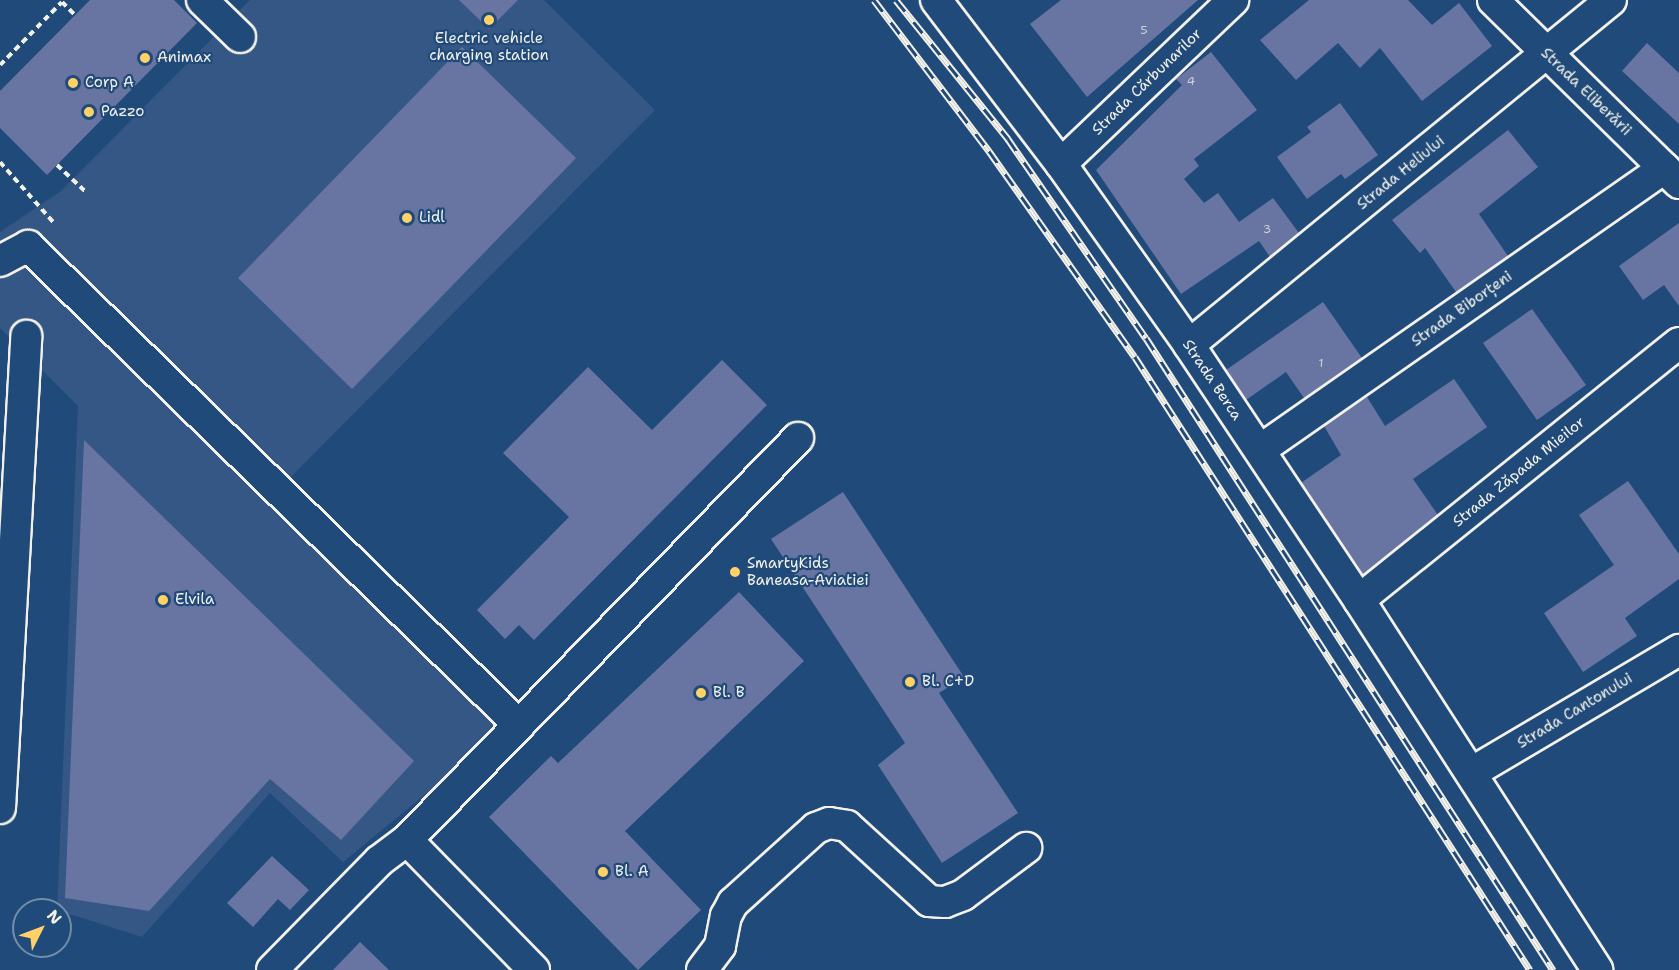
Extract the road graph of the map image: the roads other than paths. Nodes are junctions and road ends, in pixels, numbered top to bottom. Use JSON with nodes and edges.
{"nodes":[{"id":1,"x":202,"y":0,"type":"edge"},
{"id":2,"x":936,"y":0,"type":"edge"},
{"id":3,"x":1233,"y":0,"type":"edge"},
{"id":4,"x":1493,"y":0,"type":"edge"},
{"id":5,"x":1611,"y":0,"type":"edge"},
{"id":6,"x":240,"y":37,"type":"dead end"},
{"id":7,"x":1548,"y":54,"type":"junction"},
{"id":8,"x":1061,"y":164,"type":"junction"},
{"id":9,"x":1671,"y":176,"type":"edge"},
{"id":10,"x":0,"y":261,"type":"edge"},
{"id":11,"x":26,"y":336,"type":"dead end"},
{"id":12,"x":1679,"y":343,"type":"edge"},
{"id":13,"x":1189,"y":345,"type":"junction"},
{"id":14,"x":798,"y":438,"type":"dead end"},
{"id":15,"x":1260,"y":450,"type":"junction"},
{"id":16,"x":1359,"y":600,"type":"junction"},
{"id":17,"x":1679,"y":650,"type":"edge"},
{"id":18,"x":519,"y":725,"type":"junction"},
{"id":19,"x":1471,"y":773,"type":"junction"},
{"id":20,"x":0,"y":808,"type":"edge"},
{"id":21,"x":407,"y":840,"type":"junction"},
{"id":22,"x":1026,"y":848,"type":"dead end"},
{"id":23,"x":272,"y":970,"type":"edge"},
{"id":24,"x":534,"y":970,"type":"edge"},
{"id":25,"x":702,"y":970,"type":"edge"},
{"id":26,"x":1597,"y":970,"type":"edge"}],
"edges":[{"from":1,"to":6,"type":"street"},
{"from":2,"to":8,"type":"street","name":"Strada Berca"},
{"from":3,"to":8,"type":"street","name":"Strada Cărbunarilor"},
{"from":4,"to":7,"type":"street","name":"Strada Eliberării"},
{"from":5,"to":7,"type":"street","name":"Strada Heliului"},
{"from":7,"to":9,"type":"street","name":"Strada Eliberării"},
{"from":7,"to":13,"type":"street","name":"Strada Heliului"},
{"from":8,"to":13,"type":"street","name":"Strada Berca"},
{"from":9,"to":15,"type":"street","name":"Strada Biborțeni"},
{"from":10,"to":18,"type":"street"},
{"from":11,"to":20,"type":"street"},
{"from":12,"to":16,"type":"street","name":"Strada Zăpada Mieilor"},
{"from":13,"to":15,"type":"street","name":"Strada Berca"},
{"from":14,"to":18,"type":"street"},
{"from":15,"to":16,"type":"street","name":"Strada Berca"},
{"from":16,"to":19,"type":"street","name":"Strada Berca"},
{"from":17,"to":19,"type":"street","name":"Strada Cantonului"},
{"from":18,"to":21,"type":"street"},
{"from":19,"to":26,"type":"street","name":"Strada Berca"},
{"from":21,"to":23,"type":"street"},
{"from":21,"to":24,"type":"street"},
{"from":22,"to":25,"type":"street"}]}
